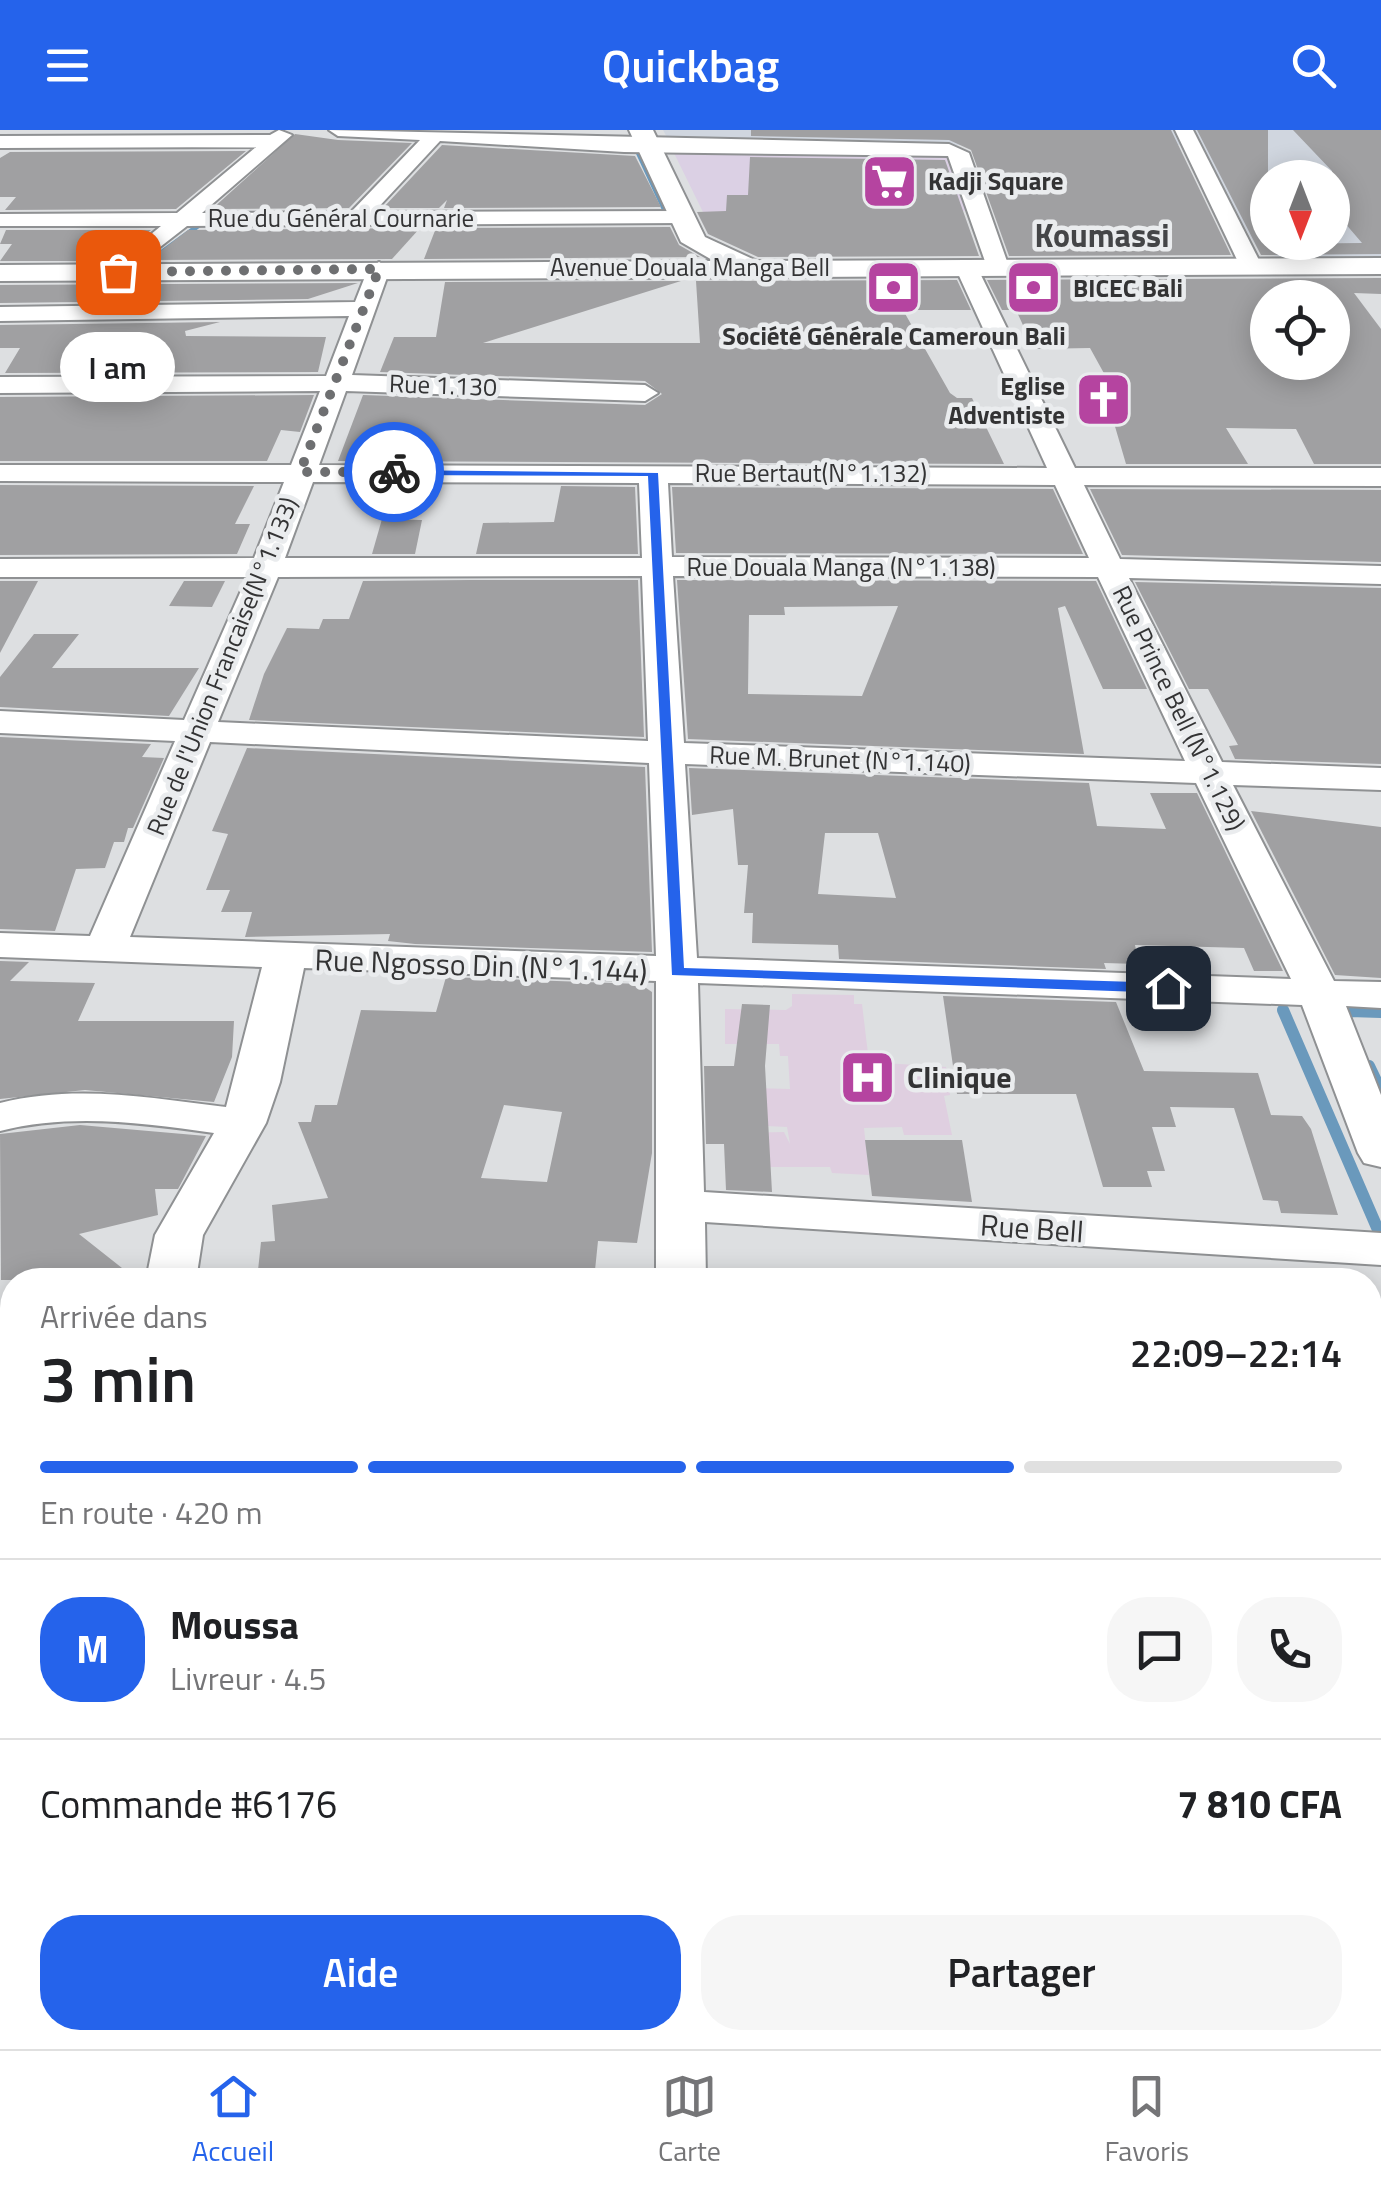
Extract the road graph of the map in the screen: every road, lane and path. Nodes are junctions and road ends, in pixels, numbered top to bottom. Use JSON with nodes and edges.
{"nodes":[{"id":1,"x":338,"y":130,"type":"edge"},
{"id":2,"x":1184,"y":130,"type":"edge"},
{"id":3,"x":437,"y":133,"type":"edge"},
{"id":4,"x":281,"y":135,"type":"edge"},
{"id":5,"x":645,"y":138,"type":"edge"},
{"id":6,"x":0,"y":142,"type":"edge"},
{"id":7,"x":252,"y":160,"type":"junction"},
{"id":8,"x":0,"y":162,"type":"edge"},
{"id":9,"x":0,"y":198,"type":"edge"},
{"id":10,"x":208,"y":198,"type":"junction"},
{"id":11,"x":358,"y":217,"type":"junction"},
{"id":12,"x":183,"y":219,"type":"junction"},
{"id":13,"x":0,"y":220,"type":"edge"},
{"id":14,"x":688,"y":229,"type":"junction"},
{"id":15,"x":649,"y":266,"type":"junction"},
{"id":16,"x":747,"y":266,"type":"junction"},
{"id":17,"x":982,"y":266,"type":"junction"},
{"id":18,"x":1251,"y":266,"type":"junction"},
{"id":19,"x":1381,"y":266,"type":"edge"},
{"id":20,"x":379,"y":269,"type":"junction"},
{"id":21,"x":118,"y":272,"type":"junction"},
{"id":22,"x":0,"y":273,"type":"edge"},
{"id":23,"x":364,"y":309,"type":"junction"},
{"id":24,"x":0,"y":314,"type":"edge"},
{"id":25,"x":334,"y":383,"type":"junction"},
{"id":26,"x":0,"y":384,"type":"edge"},
{"id":27,"x":645,"y":393,"type":"dead end"},
{"id":28,"x":300,"y":472,"type":"junction"},
{"id":29,"x":0,"y":473,"type":"edge"},
{"id":30,"x":652,"y":473,"type":"junction"},
{"id":31,"x":1066,"y":473,"type":"junction"},
{"id":32,"x":1381,"y":477,"type":"edge"},
{"id":33,"x":0,"y":568,"type":"edge"},
{"id":34,"x":266,"y":568,"type":"junction"},
{"id":35,"x":654,"y":568,"type":"junction"},
{"id":36,"x":1112,"y":568,"type":"junction"},
{"id":37,"x":1381,"y":575,"type":"edge"},
{"id":38,"x":0,"y":722,"type":"edge"},
{"id":39,"x":197,"y":729,"type":"junction"},
{"id":40,"x":666,"y":754,"type":"junction"},
{"id":41,"x":1207,"y":772,"type":"junction"},
{"id":42,"x":1381,"y":778,"type":"edge"},
{"id":43,"x":0,"y":946,"type":"edge"},
{"id":44,"x":104,"y":950,"type":"junction"},
{"id":45,"x":284,"y":958,"type":"junction"},
{"id":46,"x":677,"y":972,"type":"junction"},
{"id":47,"x":1319,"y":993,"type":"junction"},
{"id":48,"x":1381,"y":995,"type":"edge"},
{"id":49,"x":0,"y":1118,"type":"edge"},
{"id":50,"x":244,"y":1122,"type":"junction"},
{"id":51,"x":1381,"y":1154,"type":"edge"},
{"id":52,"x":684,"y":1206,"type":"junction"},
{"id":53,"x":1381,"y":1249,"type":"edge"},
{"id":54,"x":173,"y":1268,"type":"edge"},
{"id":55,"x":681,"y":1268,"type":"edge"}],
"edges":[{"from":1,"to":3,"type":"street"},
{"from":2,"to":18,"type":"street"},
{"from":3,"to":5,"type":"street"},
{"from":3,"to":11,"type":"street"},
{"from":4,"to":6,"type":"street"},
{"from":4,"to":7,"type":"street"},
{"from":5,"to":14,"type":"street"},
{"from":5,"to":17,"type":"street","name":"Rue Prince Bell (N°1.129)"},
{"from":7,"to":8,"type":"street"},
{"from":7,"to":10,"type":"street"},
{"from":9,"to":10,"type":"street"},
{"from":10,"to":12,"type":"street"},
{"from":11,"to":12,"type":"street","name":"Rue du Général Cournarie"},
{"from":11,"to":14,"type":"street","name":"Rue du Général Cournarie"},
{"from":12,"to":13,"type":"street","name":"Rue du Général Cournarie"},
{"from":12,"to":21,"type":"street"},
{"from":14,"to":15,"type":"street"},
{"from":14,"to":16,"type":"street"},
{"from":15,"to":16,"type":"street","name":"Avenue Douala Manga Bell"},
{"from":15,"to":20,"type":"street","name":"Avenue Douala Manga Bell"},
{"from":16,"to":17,"type":"street","name":"Avenue Douala Manga Bell"},
{"from":17,"to":18,"type":"street","name":"Avenue Douala Manga Bell"},
{"from":17,"to":31,"type":"street","name":"Rue Prince Bell (N°1.129)"},
{"from":18,"to":19,"type":"street","name":"Avenue Douala Manga Bell"},
{"from":20,"to":21,"type":"street","name":"Avenue Douala Manga Bell"},
{"from":20,"to":23,"type":"street","name":"Rue de l'Union Francaise(N°1.133)"},
{"from":21,"to":22,"type":"street","name":"Avenue Douala Manga Bell"},
{"from":23,"to":24,"type":"street"},
{"from":23,"to":25,"type":"street","name":"Rue de l'Union Francaise(N°1.133)"},
{"from":25,"to":26,"type":"street","name":"Rue 1.130"},
{"from":25,"to":27,"type":"street","name":"Rue 1.130"},
{"from":25,"to":28,"type":"street","name":"Rue de l'Union Francaise(N°1.133)"},
{"from":28,"to":29,"type":"street","name":"Rue Bertaut(N°1.132)"},
{"from":28,"to":30,"type":"street","name":"Rue Bertaut(N°1.132)"},
{"from":28,"to":34,"type":"street","name":"Rue de l'Union Francaise(N°1.133)"},
{"from":30,"to":31,"type":"street","name":"Rue Bertaut(N°1.132)"},
{"from":30,"to":35,"type":"street"},
{"from":31,"to":32,"type":"street","name":"Rue Bertaut(N°1.132)"},
{"from":31,"to":36,"type":"street","name":"Rue Prince Bell (N°1.129)"},
{"from":33,"to":34,"type":"street","name":"Rue Douala Manga (N°1.138)"},
{"from":34,"to":35,"type":"street","name":"Rue Douala Manga (N°1.138)"},
{"from":34,"to":39,"type":"street","name":"Rue de l'Union Francaise(N°1.133)"},
{"from":35,"to":36,"type":"street","name":"Rue Douala Manga (N°1.138)"},
{"from":35,"to":40,"type":"street"},
{"from":36,"to":37,"type":"street","name":"Rue Douala Manga (N°1.138)"},
{"from":36,"to":41,"type":"street","name":"Rue Prince Bell (N°1.129)"},
{"from":38,"to":39,"type":"street","name":"Rue M. Brunet (N°1.140)"},
{"from":39,"to":40,"type":"street","name":"Rue M. Brunet (N°1.140)"},
{"from":39,"to":44,"type":"street","name":"Rue de l'Union Francaise(N°1.133)"},
{"from":40,"to":41,"type":"street","name":"Rue M. Brunet (N°1.140)"},
{"from":40,"to":46,"type":"street"},
{"from":41,"to":42,"type":"street","name":"Rue M. Brunet (N°1.140)"},
{"from":41,"to":47,"type":"street","name":"Rue Prince Bell (N°1.129)"},
{"from":43,"to":44,"type":"street","name":"Rue Ngosso Din (N°1.144)"},
{"from":44,"to":45,"type":"street","name":"Rue Ngosso Din (N°1.144)"},
{"from":45,"to":46,"type":"street","name":"Rue Ngosso Din (N°1.144)"},
{"from":45,"to":50,"type":"street"},
{"from":46,"to":47,"type":"street","name":"Rue Ngosso Din (N°1.144)"},
{"from":46,"to":52,"type":"street"},
{"from":47,"to":48,"type":"street","name":"Rue Ngosso Din (N°1.144)"},
{"from":47,"to":51,"type":"street","name":"Rue Prince Bell (N°1.129)"},
{"from":49,"to":50,"type":"street"},
{"from":50,"to":54,"type":"street"},
{"from":52,"to":53,"type":"street","name":"Rue Bell"},
{"from":52,"to":55,"type":"street"}]}
